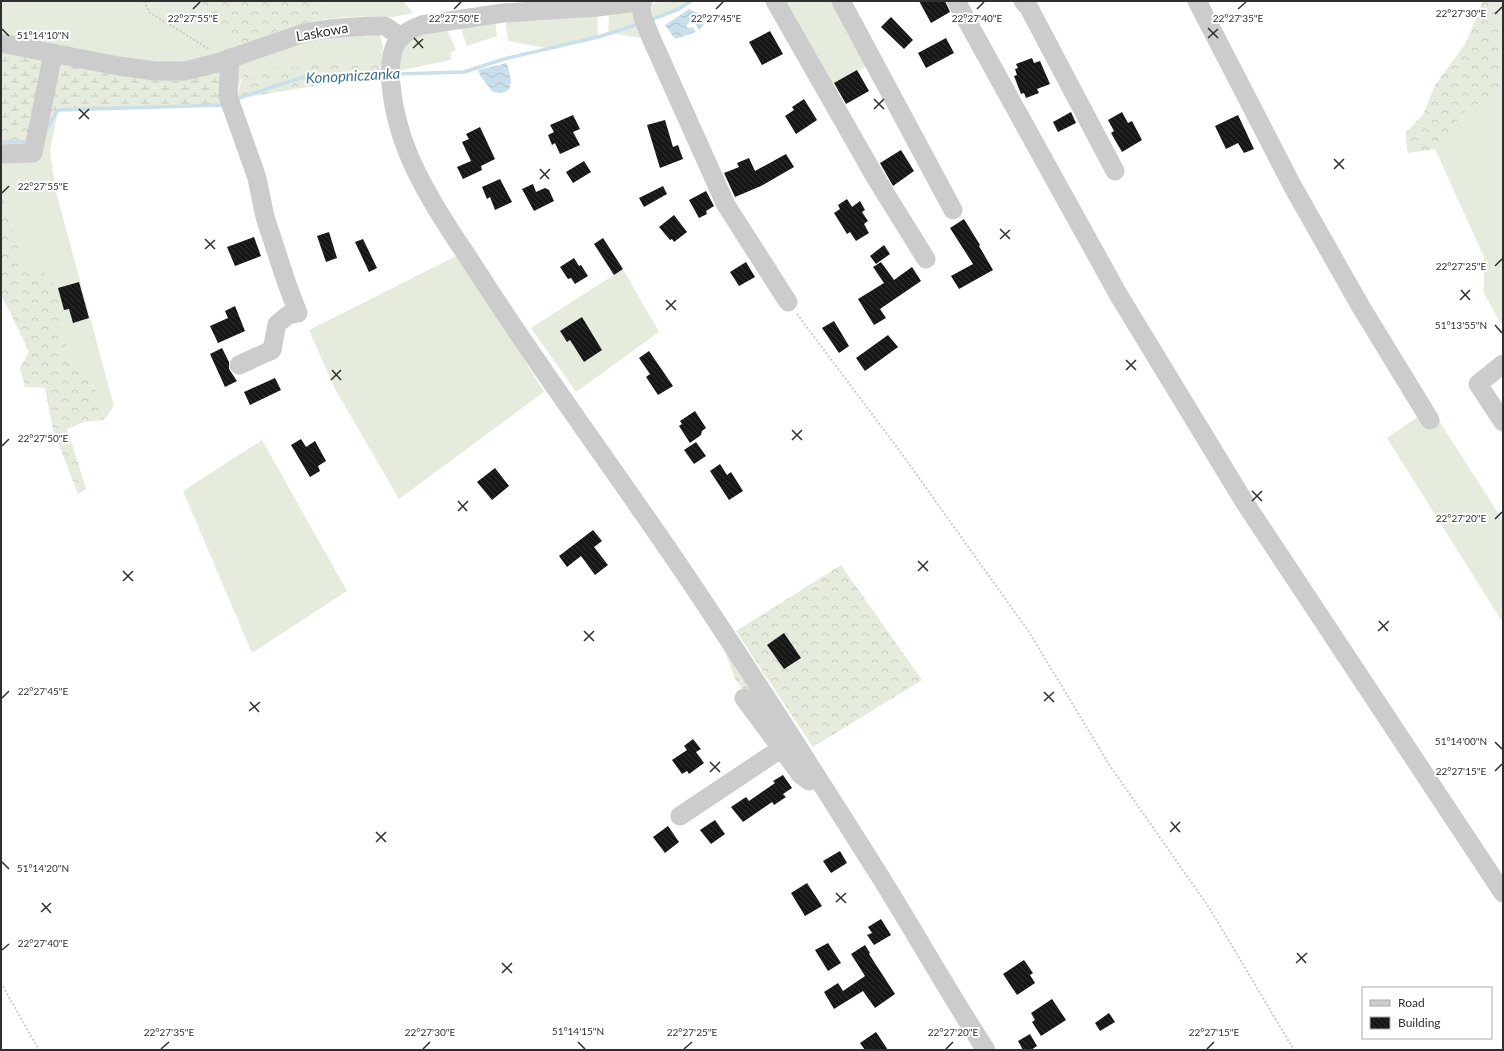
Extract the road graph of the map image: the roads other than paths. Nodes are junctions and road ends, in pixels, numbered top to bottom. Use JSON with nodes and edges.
{"nodes":[{"id":1,"x":775,"y":1,"type":"edge"},
{"id":2,"x":841,"y":1,"type":"edge"},
{"id":3,"x":956,"y":1,"type":"edge"},
{"id":4,"x":1023,"y":1,"type":"edge"},
{"id":5,"x":1197,"y":1,"type":"edge"},
{"id":6,"x":643,"y":12,"type":"edge"},
{"id":7,"x":401,"y":37,"type":"junction"},
{"id":8,"x":1,"y":43,"type":"edge"},
{"id":9,"x":53,"y":54,"type":"junction"},
{"id":10,"x":224,"y":60,"type":"junction"},
{"id":11,"x":1,"y":154,"type":"edge"},
{"id":12,"x":1115,"y":171,"type":"dead end"},
{"id":13,"x":953,"y":210,"type":"dead end"},
{"id":14,"x":926,"y":259,"type":"dead end"},
{"id":15,"x":788,"y":302,"type":"road end"},
{"id":16,"x":1503,"y":364,"type":"edge"},
{"id":17,"x":239,"y":365,"type":"dead end"},
{"id":18,"x":1430,"y":420,"type":"dead end"},
{"id":19,"x":1503,"y":422,"type":"edge"},
{"id":20,"x":744,"y":698,"type":"dead end"},
{"id":21,"x":782,"y":748,"type":"junction"},
{"id":22,"x":818,"y":779,"type":"junction"},
{"id":23,"x":680,"y":816,"type":"dead end"},
{"id":24,"x":1503,"y":893,"type":"edge"},
{"id":25,"x":986,"y":1050,"type":"edge"}],
"edges":[{"from":1,"to":14,"type":"street"},
{"from":2,"to":13,"type":"street"},
{"from":3,"to":24,"type":"street"},
{"from":4,"to":12,"type":"street"},
{"from":5,"to":18,"type":"street"},
{"from":6,"to":7,"type":"street"},
{"from":6,"to":15,"type":"street"},
{"from":7,"to":10,"type":"street","name":"Laskowa"},
{"from":7,"to":22,"type":"street"},
{"from":8,"to":9,"type":"street","name":"Laskowa"},
{"from":9,"to":10,"type":"street","name":"Laskowa"},
{"from":9,"to":11,"type":"street"},
{"from":10,"to":17,"type":"street"},
{"from":16,"to":19,"type":"street"},
{"from":20,"to":21,"type":"street"},
{"from":21,"to":22,"type":"street"},
{"from":21,"to":23,"type":"street"},
{"from":22,"to":25,"type":"street"}]}
